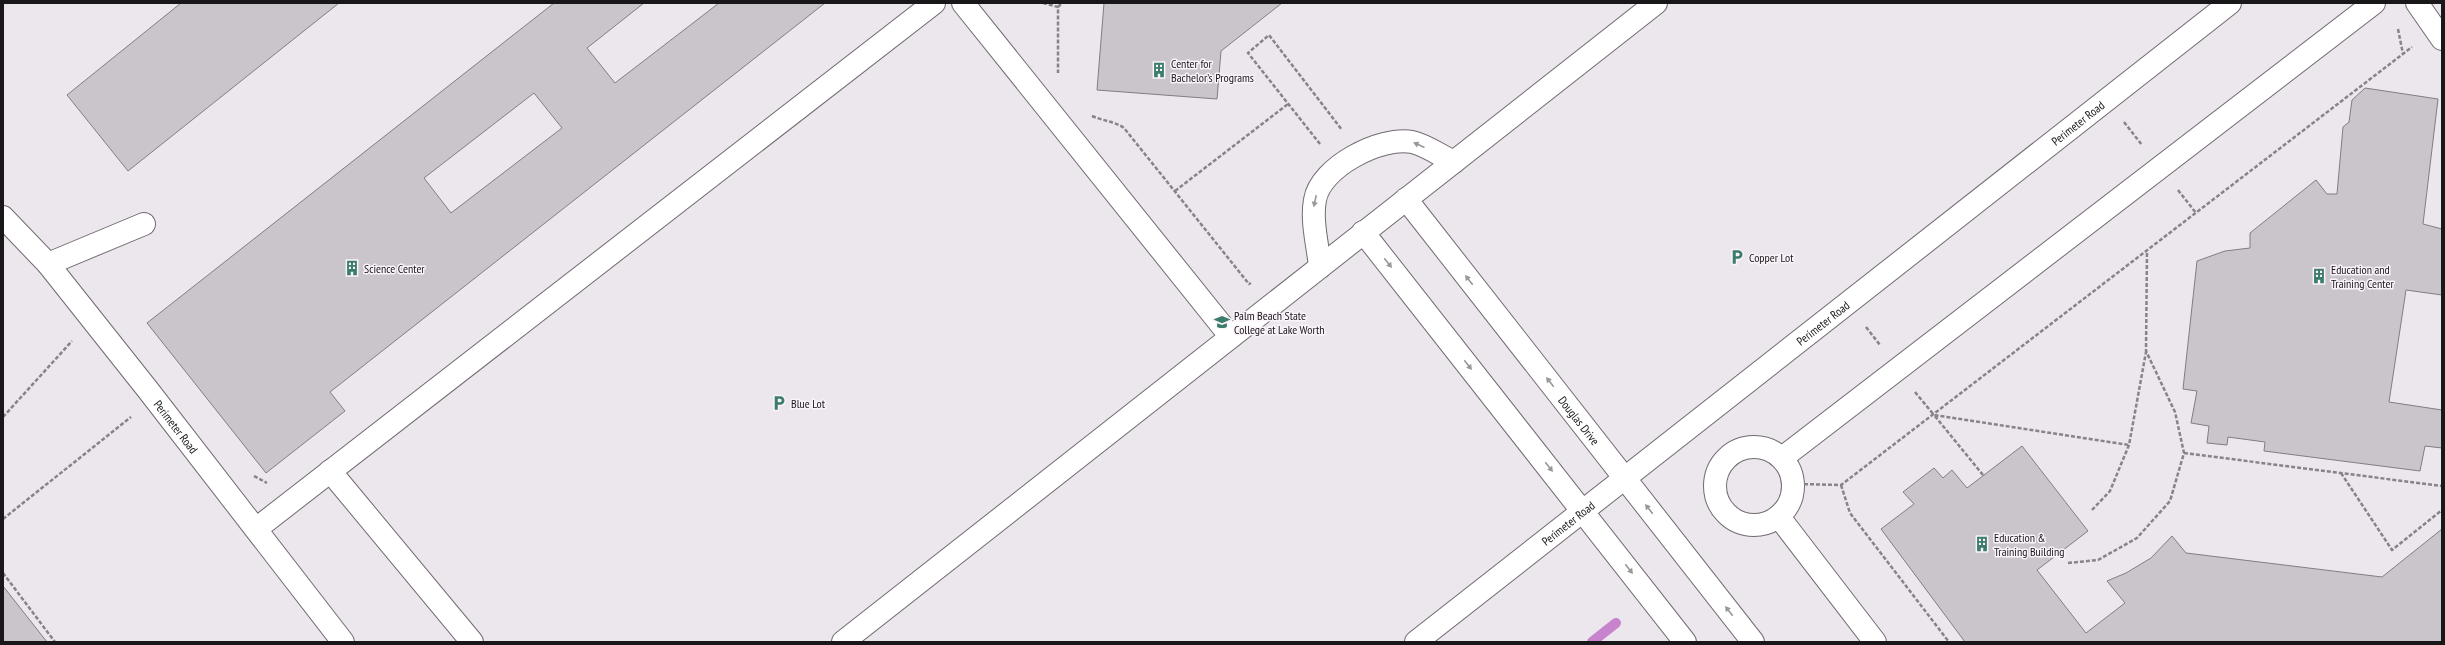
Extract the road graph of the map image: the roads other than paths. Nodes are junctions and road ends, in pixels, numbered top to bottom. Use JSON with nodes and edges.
{"nodes":[{"id":1,"x":934,"y":3,"type":"edge"},
{"id":2,"x":963,"y":3,"type":"edge"},
{"id":3,"x":1656,"y":3,"type":"edge"},
{"id":4,"x":2230,"y":3,"type":"edge"},
{"id":5,"x":2374,"y":3,"type":"edge"},
{"id":6,"x":2417,"y":3,"type":"edge"},
{"id":7,"x":2439,"y":34,"type":"edge"},
{"id":8,"x":1454,"y":162,"type":"junction"},
{"id":9,"x":1406,"y":199,"type":"junction"},
{"id":10,"x":3,"y":216,"type":"edge"},
{"id":11,"x":144,"y":224,"type":"dead end"},
{"id":12,"x":1363,"y":232,"type":"junction"},
{"id":13,"x":48,"y":264,"type":"junction"},
{"id":14,"x":1320,"y":267,"type":"junction"},
{"id":15,"x":1231,"y":337,"type":"junction"},
{"id":16,"x":1782,"y":458,"type":"junction"},
{"id":17,"x":330,"y":471,"type":"junction"},
{"id":18,"x":1625,"y":479,"type":"junction"},
{"id":19,"x":1584,"y":511,"type":"junction"},
{"id":20,"x":1779,"y":517,"type":"junction"},
{"id":21,"x":256,"y":529,"type":"junction"},
{"id":22,"x":343,"y":642,"type":"edge"},
{"id":23,"x":472,"y":642,"type":"edge"},
{"id":24,"x":843,"y":642,"type":"edge"},
{"id":25,"x":1416,"y":642,"type":"edge"},
{"id":26,"x":1685,"y":642,"type":"edge"},
{"id":27,"x":1753,"y":642,"type":"edge"},
{"id":28,"x":1875,"y":642,"type":"edge"}],
"edges":[{"from":1,"to":17,"type":"street"},
{"from":2,"to":15,"type":"street"},
{"from":3,"to":8,"type":"street"},
{"from":4,"to":18,"type":"street","name":"Perimeter Road"},
{"from":5,"to":16,"type":"street"},
{"from":6,"to":7,"type":"street"},
{"from":8,"to":9,"type":"street"},
{"from":8,"to":14,"type":"street","one_way":true},
{"from":9,"to":12,"type":"street"},
{"from":18,"to":9,"type":"street","name":"Douglas Drive","one_way":true},
{"from":10,"to":13,"type":"street","name":"Perimeter Road"},
{"from":11,"to":13,"type":"street"},
{"from":12,"to":14,"type":"street"},
{"from":12,"to":19,"type":"street","one_way":true},
{"from":13,"to":21,"type":"street","name":"Perimeter Road"},
{"from":14,"to":15,"type":"street"},
{"from":15,"to":24,"type":"street"},
{"from":16,"to":20,"type":"street"},
{"from":16,"to":20,"type":"street"},
{"from":17,"to":21,"type":"street"},
{"from":17,"to":23,"type":"street"},
{"from":18,"to":19,"type":"street","name":"Perimeter Road"},
{"from":27,"to":18,"type":"street","name":"Douglas Drive","one_way":true},
{"from":19,"to":25,"type":"street","name":"Perimeter Road"},
{"from":19,"to":26,"type":"street","one_way":true},
{"from":20,"to":28,"type":"street"},
{"from":21,"to":22,"type":"street","name":"Perimeter Road"}]}
